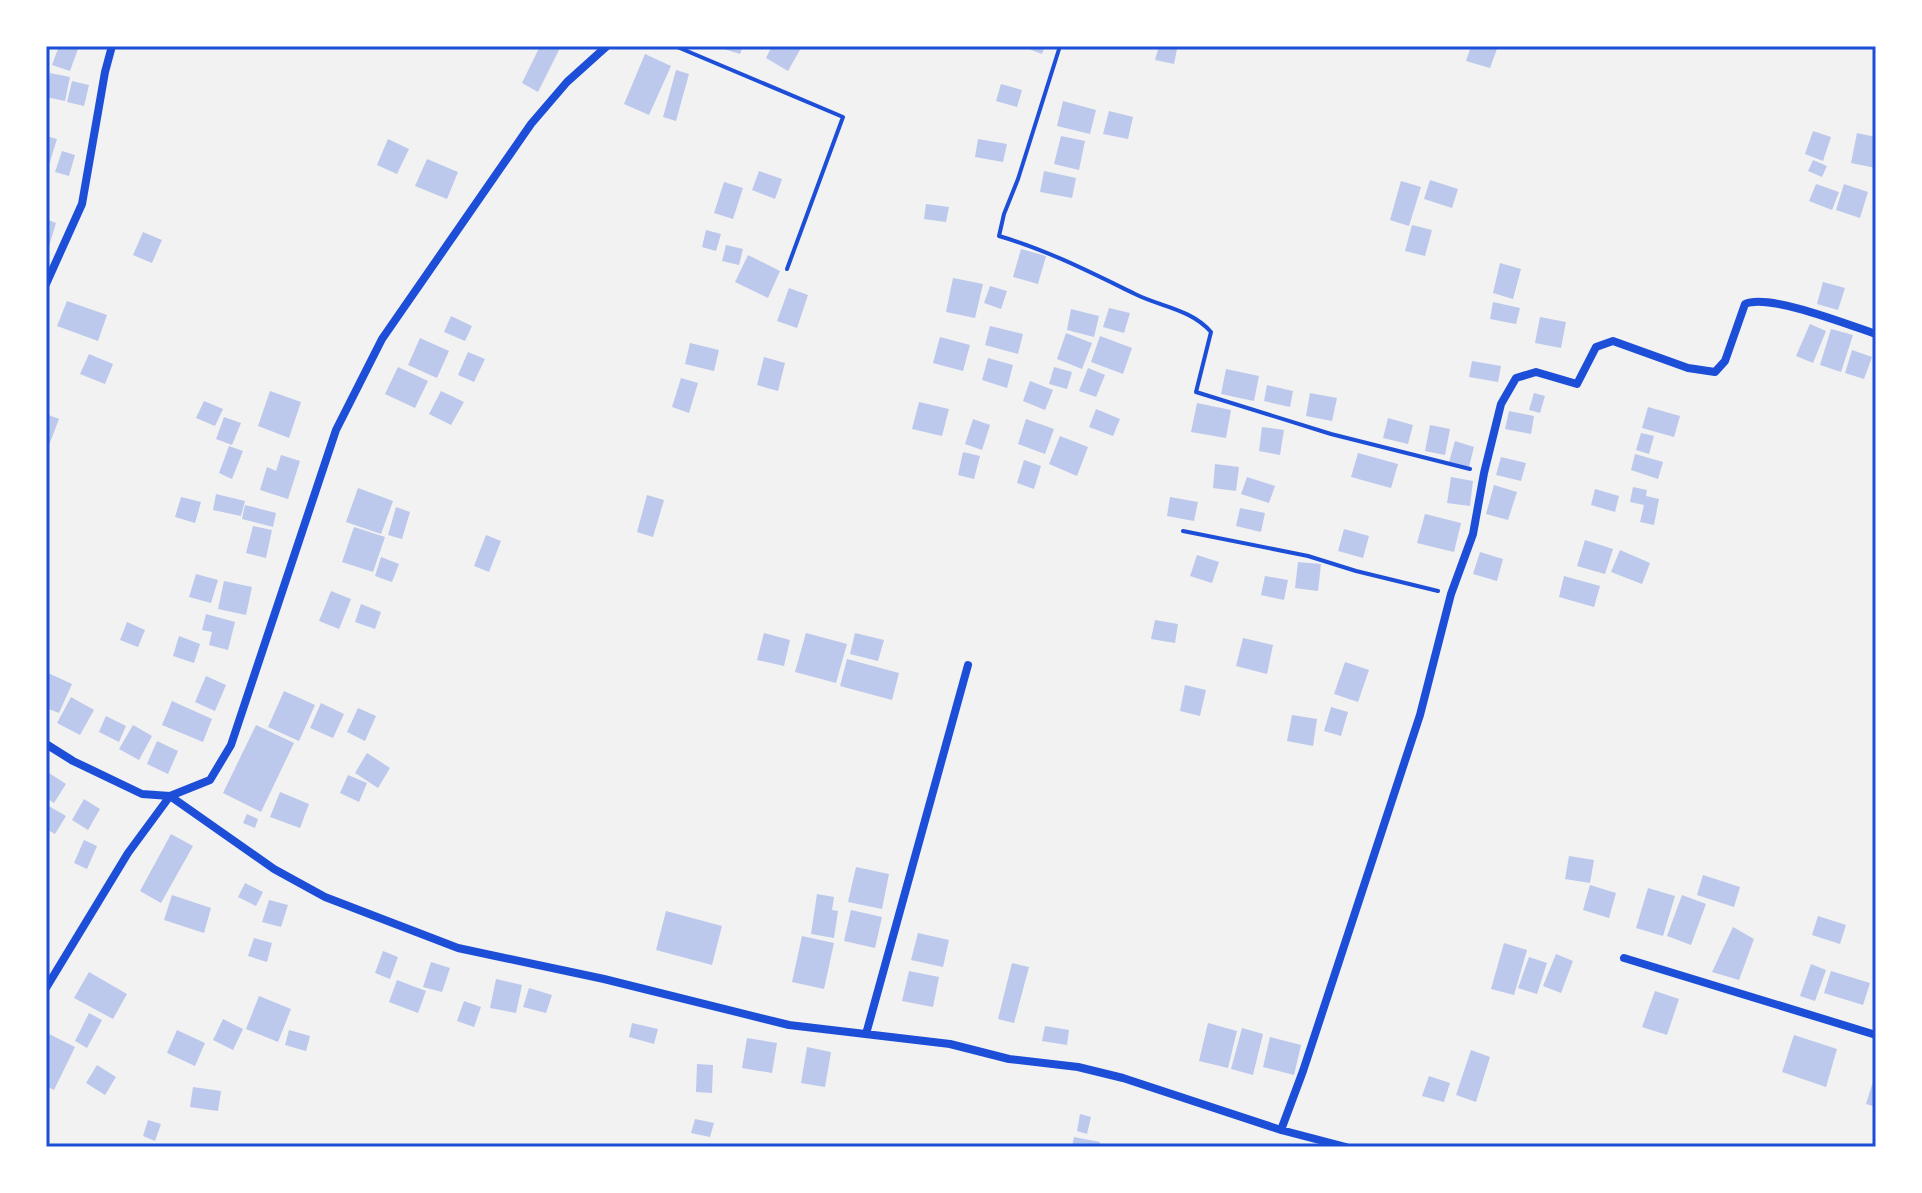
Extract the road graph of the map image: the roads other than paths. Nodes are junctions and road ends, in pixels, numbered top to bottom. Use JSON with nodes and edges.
{"nodes":[{"id":1,"x":112,"y":46,"type":"edge"},
{"id":2,"x":607,"y":46,"type":"edge"},
{"id":3,"x":46,"y":284,"type":"edge"},
{"id":4,"x":1876,"y":334,"type":"edge"},
{"id":5,"x":968,"y":665,"type":"dead end"},
{"id":6,"x":46,"y":744,"type":"edge"},
{"id":7,"x":170,"y":796,"type":"junction"},
{"id":8,"x":1624,"y":958,"type":"dead end"},
{"id":9,"x":46,"y":988,"type":"edge"},
{"id":10,"x":866,"y":1034,"type":"junction"},
{"id":11,"x":1876,"y":1035,"type":"edge"},
{"id":12,"x":1281,"y":1130,"type":"junction"},
{"id":13,"x":1346,"y":1147,"type":"edge"}],
"edges":[{"from":1,"to":3,"type":"street"},
{"from":2,"to":7,"type":"street"},
{"from":4,"to":12,"type":"street"},
{"from":5,"to":10,"type":"street"},
{"from":6,"to":7,"type":"street"},
{"from":7,"to":9,"type":"street"},
{"from":7,"to":10,"type":"street"},
{"from":8,"to":11,"type":"street"},
{"from":10,"to":12,"type":"street"},
{"from":12,"to":13,"type":"street"}]}
